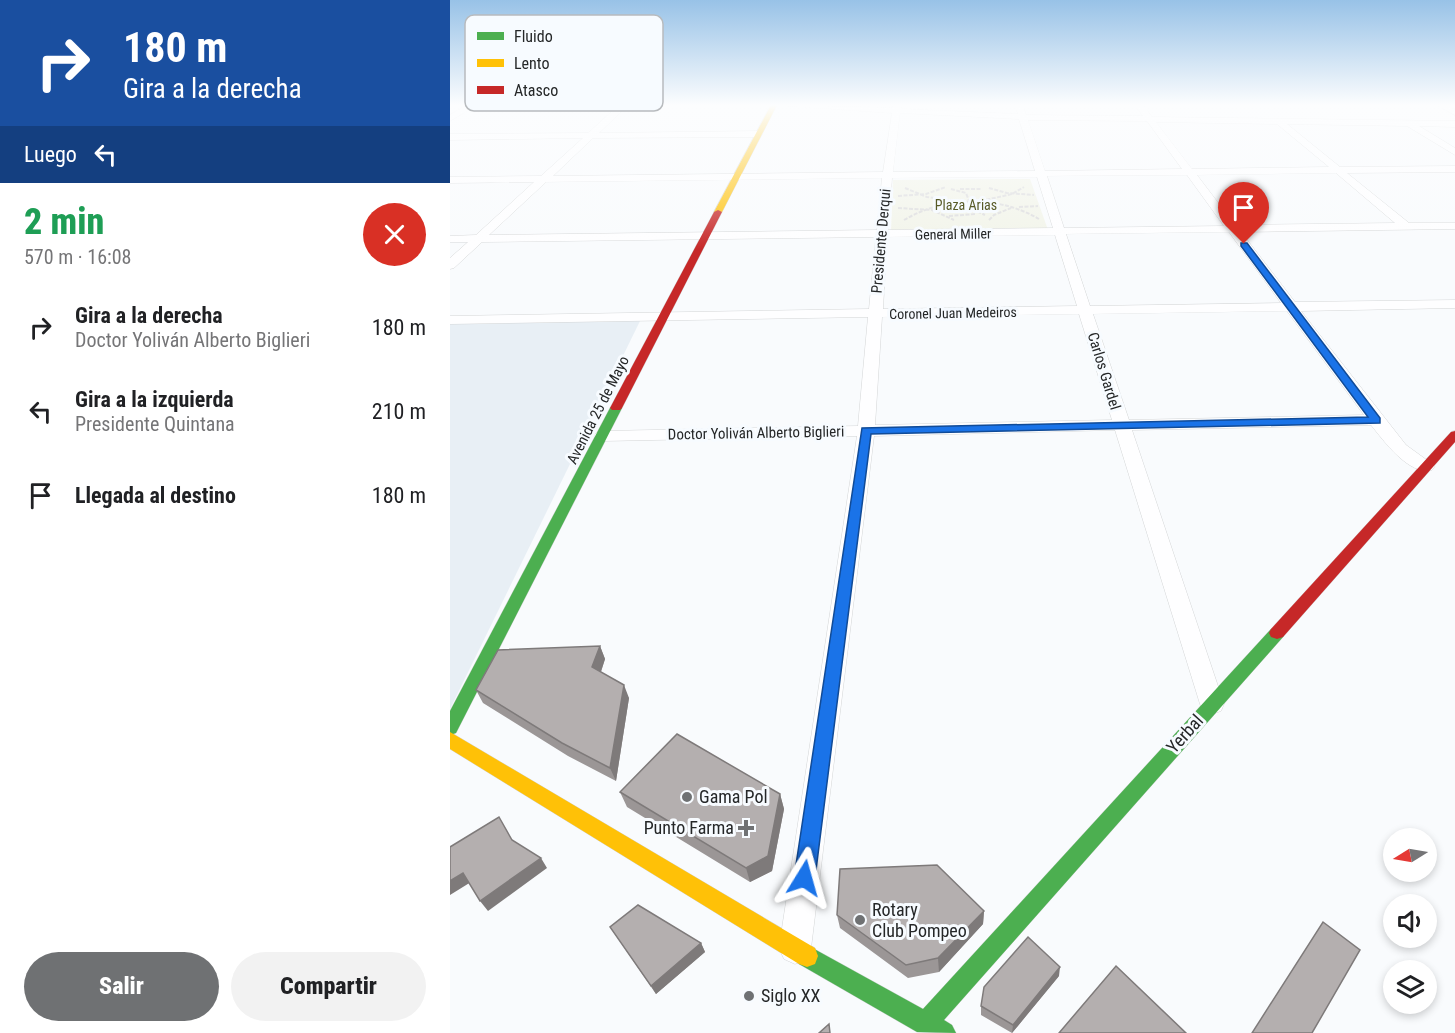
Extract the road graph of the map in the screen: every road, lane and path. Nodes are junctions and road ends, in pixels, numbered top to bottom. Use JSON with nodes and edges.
{"nodes":[{"id":1,"x":571,"y":153,"type":"edge"},
{"id":2,"x":749,"y":153,"type":"edge"},
{"id":3,"x":892,"y":153,"type":"edge"},
{"id":4,"x":1030,"y":153,"type":"edge"},
{"id":5,"x":1174,"y":153,"type":"edge"},
{"id":6,"x":1317,"y":153,"type":"edge"},
{"id":7,"x":1455,"y":169,"type":"edge"},
{"id":8,"x":1338,"y":171,"type":"junction"},
{"id":9,"x":1189,"y":173,"type":"junction"},
{"id":10,"x":1034,"y":175,"type":"junction"},
{"id":11,"x":948,"y":176,"type":"junction"},
{"id":12,"x":982,"y":176,"type":"junction"},
{"id":13,"x":737,"y":178,"type":"junction"},
{"id":14,"x":543,"y":179,"type":"junction"},
{"id":15,"x":450,"y":180,"type":"edge"},
{"id":16,"x":988,"y":187,"type":"junction"},
{"id":17,"x":945,"y":188,"type":"junction"},
{"id":18,"x":953,"y":189,"type":"junction"},
{"id":19,"x":981,"y":189,"type":"junction"},
{"id":20,"x":889,"y":190,"type":"junction"},
{"id":21,"x":1012,"y":194,"type":"junction"},
{"id":22,"x":921,"y":195,"type":"junction"},
{"id":23,"x":967,"y":197,"type":"junction"},
{"id":24,"x":975,"y":201,"type":"junction"},
{"id":25,"x":1049,"y":201,"type":"junction"},
{"id":26,"x":962,"y":202,"type":"junction"},
{"id":27,"x":968,"y":202,"type":"junction"},
{"id":28,"x":969,"y":206,"type":"junction"},
{"id":29,"x":1015,"y":208,"type":"junction"},
{"id":30,"x":925,"y":209,"type":"junction"},
{"id":31,"x":955,"y":215,"type":"junction"},
{"id":32,"x":985,"y":215,"type":"junction"},
{"id":33,"x":949,"y":216,"type":"junction"},
{"id":34,"x":992,"y":216,"type":"junction"},
{"id":35,"x":1405,"y":226,"type":"junction"},
{"id":36,"x":1452,"y":228,"type":"edge"},
{"id":37,"x":1232,"y":229,"type":"junction"},
{"id":38,"x":1054,"y":232,"type":"junction"},
{"id":39,"x":995,"y":233,"type":"junction"},
{"id":40,"x":952,"y":234,"type":"junction"},
{"id":41,"x":891,"y":235,"type":"junction"},
{"id":42,"x":706,"y":236,"type":"junction"},
{"id":43,"x":450,"y":239,"type":"edge"},
{"id":44,"x":478,"y":239,"type":"junction"},
{"id":45,"x":450,"y":265,"type":"edge"},
{"id":46,"x":1455,"y":304,"type":"edge"},
{"id":47,"x":1291,"y":306,"type":"junction"},
{"id":48,"x":1086,"y":311,"type":"junction"},
{"id":49,"x":875,"y":314,"type":"junction"},
{"id":50,"x":663,"y":317,"type":"junction"},
{"id":51,"x":450,"y":320,"type":"edge"},
{"id":52,"x":1376,"y":420,"type":"junction"},
{"id":53,"x":1120,"y":426,"type":"junction"},
{"id":54,"x":866,"y":431,"type":"junction"},
{"id":55,"x":1455,"y":435,"type":"edge"},
{"id":56,"x":603,"y":436,"type":"junction"},
{"id":57,"x":1426,"y":466,"type":"junction"},
{"id":58,"x":1212,"y":704,"type":"junction"},
{"id":59,"x":450,"y":728,"type":"edge"},
{"id":60,"x":450,"y":740,"type":"edge"},
{"id":61,"x":795,"y":948,"type":"junction"},
{"id":62,"x":929,"y":1030,"type":"edge"}],
"edges":[{"from":1,"to":14,"type":"street"},
{"from":2,"to":13,"type":"main road","name":"Avenida 25 de Mayo"},
{"from":3,"to":20,"type":"street","name":"Presidente Derqui"},
{"from":4,"to":10,"type":"street","name":"Carlos Gardel"},
{"from":5,"to":9,"type":"street"},
{"from":6,"to":8,"type":"street"},
{"from":7,"to":8,"type":"street"},
{"from":8,"to":9,"type":"street"},
{"from":8,"to":35,"type":"street"},
{"from":9,"to":10,"type":"street"},
{"from":9,"to":37,"type":"street"},
{"from":10,"to":12,"type":"street"},
{"from":10,"to":21,"type":"path"},
{"from":10,"to":25,"type":"street","name":"Carlos Gardel"},
{"from":11,"to":12,"type":"street"},
{"from":11,"to":17,"type":"path"},
{"from":11,"to":20,"type":"street"},
{"from":12,"to":16,"type":"path"},
{"from":13,"to":14,"type":"street"},
{"from":13,"to":20,"type":"street"},
{"from":13,"to":42,"type":"main road","name":"Avenida 25 de Mayo"},
{"from":14,"to":15,"type":"street"},
{"from":14,"to":44,"type":"street"},
{"from":16,"to":19,"type":"path"},
{"from":16,"to":21,"type":"path"},
{"from":17,"to":18,"type":"path"},
{"from":17,"to":22,"type":"path"},
{"from":18,"to":19,"type":"path"},
{"from":18,"to":23,"type":"path"},
{"from":19,"to":23,"type":"path"},
{"from":20,"to":22,"type":"path"},
{"from":20,"to":22,"type":"path"},
{"from":20,"to":30,"type":"path"},
{"from":20,"to":41,"type":"street","name":"Presidente Derqui"},
{"from":21,"to":24,"type":"path"},
{"from":21,"to":25,"type":"path"},
{"from":22,"to":26,"type":"path"},
{"from":23,"to":27,"type":"path"},
{"from":24,"to":27,"type":"path"},
{"from":24,"to":29,"type":"path"},
{"from":25,"to":29,"type":"path"},
{"from":25,"to":38,"type":"street","name":"Carlos Gardel"},
{"from":26,"to":27,"type":"path"},
{"from":26,"to":30,"type":"path"},
{"from":27,"to":28,"type":"path"},
{"from":28,"to":31,"type":"path"},
{"from":28,"to":32,"type":"path"},
{"from":29,"to":34,"type":"path"},
{"from":29,"to":38,"type":"path"},
{"from":30,"to":33,"type":"path"},
{"from":30,"to":41,"type":"path"},
{"from":31,"to":32,"type":"path"},
{"from":31,"to":33,"type":"path"},
{"from":32,"to":34,"type":"path"},
{"from":33,"to":40,"type":"path"},
{"from":34,"to":39,"type":"path"},
{"from":35,"to":36,"type":"street","name":"General Miller"},
{"from":35,"to":37,"type":"street","name":"General Miller"},
{"from":37,"to":38,"type":"street","name":"General Miller"},
{"from":37,"to":47,"type":"street"},
{"from":38,"to":39,"type":"street","name":"General Miller"},
{"from":38,"to":48,"type":"street","name":"Carlos Gardel"},
{"from":39,"to":40,"type":"street","name":"General Miller"},
{"from":40,"to":41,"type":"street","name":"General Miller"},
{"from":41,"to":42,"type":"street","name":"General Miller"},
{"from":41,"to":49,"type":"street","name":"Presidente Derqui"},
{"from":42,"to":44,"type":"street","name":"General Miller"},
{"from":42,"to":50,"type":"main road","name":"Avenida 25 de Mayo"},
{"from":43,"to":44,"type":"street","name":"General Miller"},
{"from":44,"to":45,"type":"street"},
{"from":46,"to":47,"type":"street","name":"Coronel Juan Medeiros"},
{"from":47,"to":48,"type":"street","name":"Coronel Juan Medeiros"},
{"from":47,"to":52,"type":"street"},
{"from":48,"to":49,"type":"street","name":"Coronel Juan Medeiros"},
{"from":48,"to":53,"type":"street","name":"Carlos Gardel"},
{"from":49,"to":50,"type":"street","name":"Coronel Juan Medeiros"},
{"from":49,"to":54,"type":"street","name":"Presidente Derqui"},
{"from":50,"to":51,"type":"street","name":"Coronel Juan Medeiros"},
{"from":50,"to":56,"type":"main road","name":"Avenida 25 de Mayo"},
{"from":52,"to":53,"type":"street","name":"Doctor Yoliván Alberto Biglieri"},
{"from":52,"to":57,"type":"street"},
{"from":53,"to":54,"type":"street","name":"Doctor Yoliván Alberto Biglieri"},
{"from":53,"to":58,"type":"street","name":"Carlos Gardel"},
{"from":54,"to":56,"type":"street","name":"Doctor Yoliván Alberto Biglieri"},
{"from":54,"to":61,"type":"street","name":"Presidente Derqui"},
{"from":55,"to":57,"type":"main road","name":"Yerbal"},
{"from":56,"to":59,"type":"main road","name":"Avenida 25 de Mayo"},
{"from":57,"to":58,"type":"main road","name":"Yerbal"},
{"from":58,"to":62,"type":"main road","name":"Yerbal"},
{"from":60,"to":61,"type":"main road"},
{"from":61,"to":62,"type":"main road"}]}
